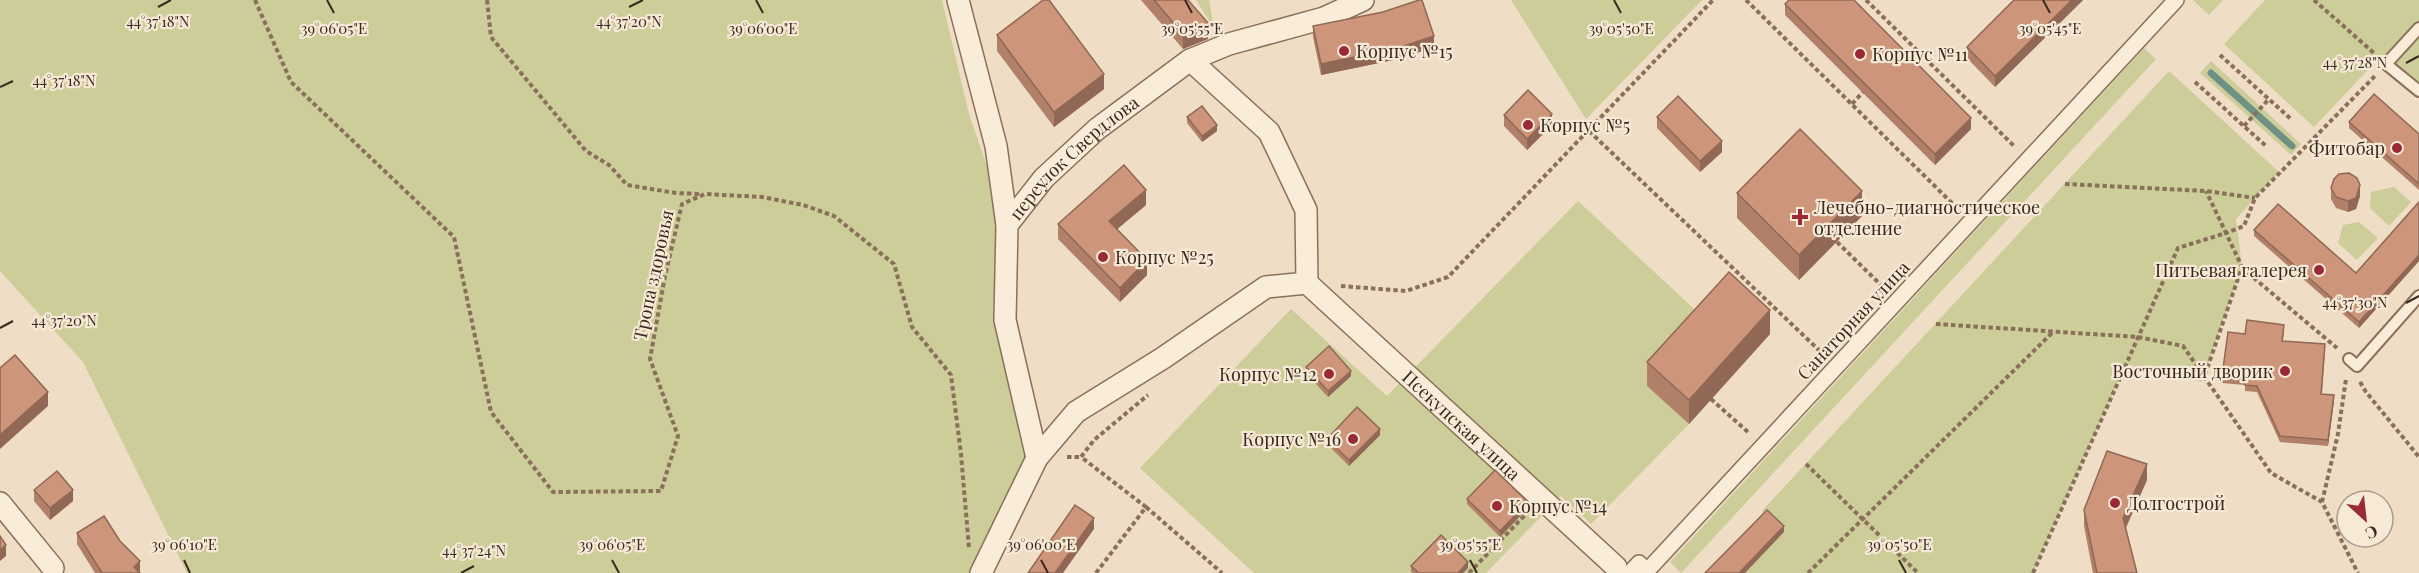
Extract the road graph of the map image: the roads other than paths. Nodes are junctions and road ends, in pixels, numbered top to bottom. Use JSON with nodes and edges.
{"nodes":[{"id":1,"x":958,"y":0,"type":"edge"},
{"id":2,"x":1363,"y":0,"type":"edge"},
{"id":3,"x":2176,"y":0,"type":"edge"},
{"id":4,"x":2419,"y":28,"type":"edge"},
{"id":5,"x":1190,"y":60,"type":"junction"},
{"id":6,"x":2419,"y":91,"type":"edge"},
{"id":7,"x":1007,"y":225,"type":"junction"},
{"id":8,"x":1307,"y":283,"type":"junction"},
{"id":9,"x":2419,"y":296,"type":"edge"},
{"id":10,"x":2349,"y":359,"type":"road end"},
{"id":11,"x":1037,"y":458,"type":"junction"},
{"id":12,"x":0,"y":503,"type":"edge"},
{"id":13,"x":53,"y":568,"type":"dead end"},
{"id":14,"x":1623,"y":570,"type":"edge"},
{"id":15,"x":981,"y":573,"type":"edge"}],
"edges":[{"from":1,"to":7,"type":"street"},
{"from":2,"to":5,"type":"street","name":"переулок Свердлова"},
{"from":3,"to":14,"type":"street","name":"Санаторная улица"},
{"from":4,"to":6,"type":"lane"},
{"from":5,"to":7,"type":"street","name":"переулок Свердлова"},
{"from":5,"to":8,"type":"street"},
{"from":7,"to":11,"type":"street","name":"переулок Свердлова"},
{"from":8,"to":11,"type":"street"},
{"from":8,"to":14,"type":"street","name":"Псекупская улица"},
{"from":9,"to":10,"type":"lane"},
{"from":11,"to":15,"type":"street"},
{"from":12,"to":13,"type":"street"}]}
